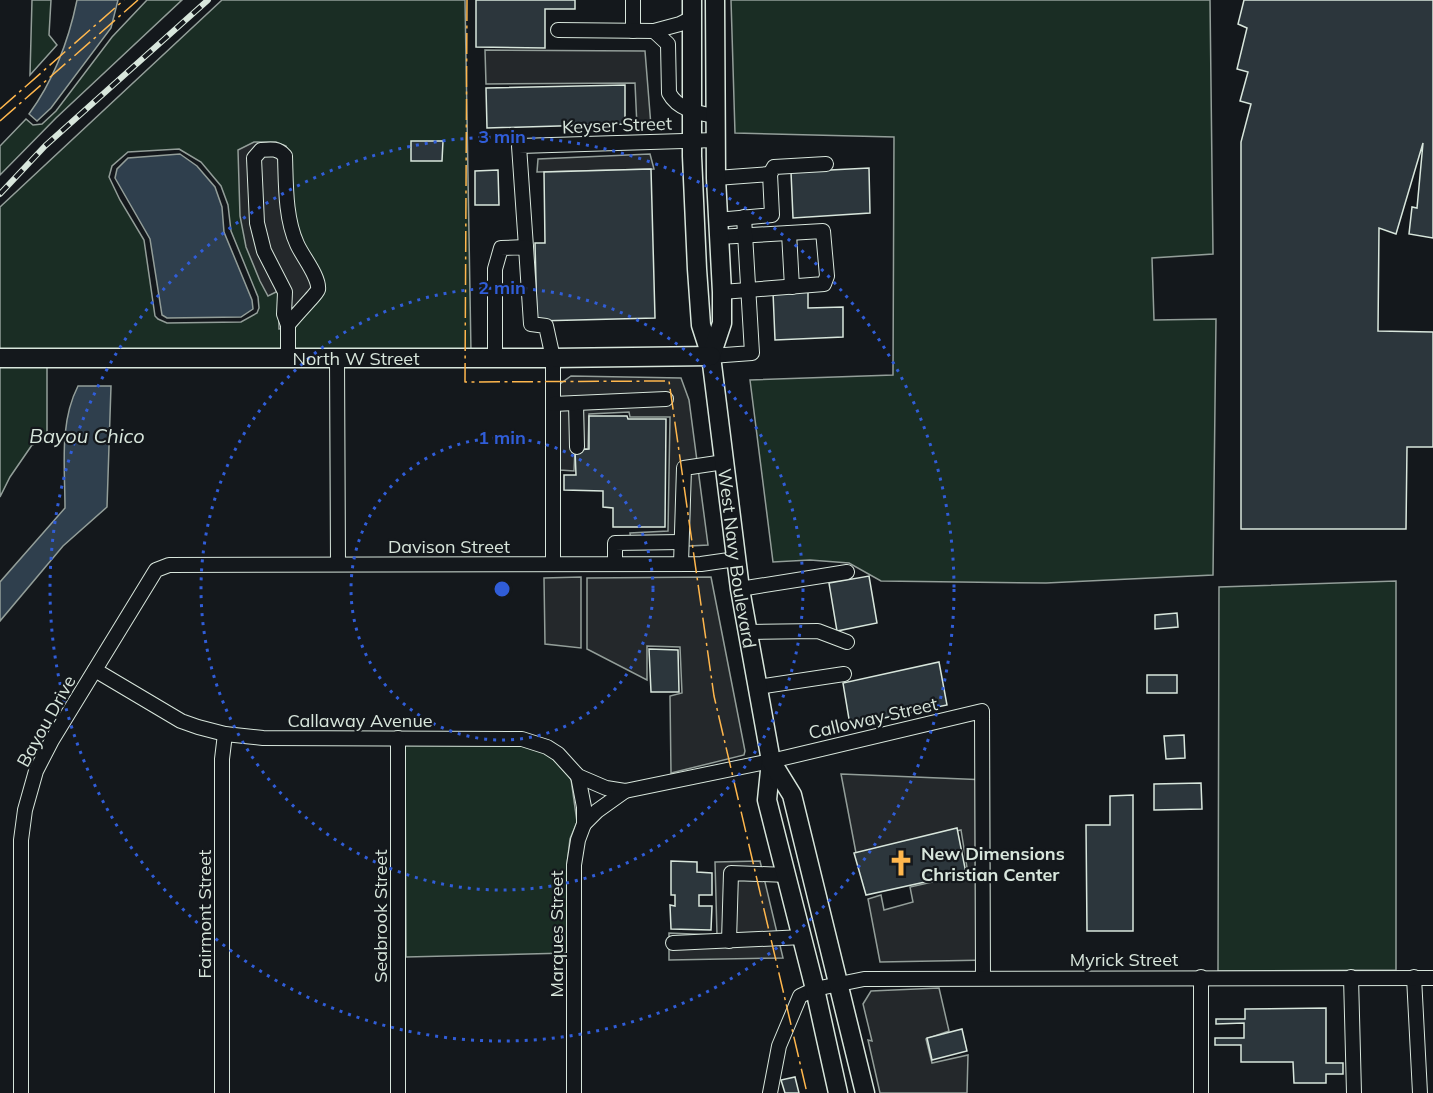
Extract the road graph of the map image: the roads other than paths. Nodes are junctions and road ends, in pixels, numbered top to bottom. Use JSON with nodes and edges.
{"nodes":[{"id":1,"x":633,"y":0,"type":"edge"},
{"id":2,"x":715,"y":0,"type":"edge"},
{"id":3,"x":692,"y":9,"type":"edge"},
{"id":4,"x":558,"y":30,"type":"dead end"},
{"id":5,"x":633,"y":31,"type":"junction"},
{"id":6,"x":654,"y":31,"type":"junction"},
{"id":7,"x":692,"y":112,"type":"junction"},
{"id":8,"x":715,"y":116,"type":"junction"},
{"id":9,"x":716,"y":140,"type":"junction"},
{"id":10,"x":692,"y":141,"type":"junction"},
{"id":11,"x":826,"y":164,"type":"dead end"},
{"id":12,"x":770,"y":174,"type":"junction"},
{"id":13,"x":716,"y":178,"type":"junction"},
{"id":14,"x":772,"y":215,"type":"junction"},
{"id":15,"x":744,"y":217,"type":"junction"},
{"id":16,"x":718,"y":229,"type":"junction"},
{"id":17,"x":789,"y":232,"type":"junction"},
{"id":18,"x":773,"y":234,"type":"junction"},
{"id":19,"x":745,"y":236,"type":"junction"},
{"id":20,"x":526,"y":247,"type":"junction"},
{"id":21,"x":792,"y":287,"type":"junction"},
{"id":22,"x":748,"y":291,"type":"junction"},
{"id":23,"x":285,"y":292,"type":"junction"},
{"id":24,"x":722,"y":292,"type":"junction"},
{"id":25,"x":302,"y":307,"type":"junction"},
{"id":26,"x":288,"y":325,"type":"junction"},
{"id":27,"x":711,"y":356,"type":"junction"},
{"id":28,"x":0,"y":358,"type":"edge"},
{"id":29,"x":288,"y":358,"type":"junction"},
{"id":30,"x":337,"y":358,"type":"junction"},
{"id":31,"x":495,"y":358,"type":"junction"},
{"id":32,"x":553,"y":358,"type":"junction"},
{"id":33,"x":666,"y":399,"type":"dead end"},
{"id":34,"x":576,"y":403,"type":"junction"},
{"id":35,"x":553,"y":404,"type":"junction"},
{"id":36,"x":577,"y":447,"type":"dead end"},
{"id":37,"x":724,"y":462,"type":"junction"},
{"id":38,"x":681,"y":542,"type":"junction"},
{"id":39,"x":736,"y":559,"type":"junction"},
{"id":40,"x":338,"y":564,"type":"junction"},
{"id":41,"x":553,"y":564,"type":"junction"},
{"id":42,"x":615,"y":564,"type":"junction"},
{"id":43,"x":681,"y":564,"type":"junction"},
{"id":44,"x":162,"y":566,"type":"joint"},
{"id":45,"x":847,"y":572,"type":"dead end"},
{"id":46,"x":740,"y":589,"type":"junction"},
{"id":47,"x":747,"y":632,"type":"junction"},
{"id":48,"x":847,"y":642,"type":"dead end"},
{"id":49,"x":95,"y":670,"type":"junction"},
{"id":50,"x":844,"y":674,"type":"dead end"},
{"id":51,"x":758,"y":687,"type":"junction"},
{"id":52,"x":225,"y":734,"type":"junction"},
{"id":53,"x":398,"y":738,"type":"junction"},
{"id":54,"x":771,"y":760,"type":"junction"},
{"id":55,"x":578,"y":776,"type":"junction"},
{"id":56,"x":625,"y":791,"type":"junction"},
{"id":57,"x":584,"y":824,"type":"junction"},
{"id":58,"x":787,"y":875,"type":"junction"},
{"id":59,"x":803,"y":937,"type":"junction"},
{"id":60,"x":729,"y":941,"type":"junction"},
{"id":61,"x":673,"y":944,"type":"dead end"},
{"id":62,"x":983,"y":977,"type":"junction"},
{"id":63,"x":1201,"y":977,"type":"junction"},
{"id":64,"x":1351,"y":977,"type":"junction"},
{"id":65,"x":1414,"y":977,"type":"junction"},
{"id":66,"x":1433,"y":978,"type":"edge"},
{"id":67,"x":838,"y":983,"type":"junction"},
{"id":68,"x":815,"y":989,"type":"junction"},
{"id":69,"x":21,"y":1093,"type":"edge"},
{"id":70,"x":222,"y":1093,"type":"edge"},
{"id":71,"x":398,"y":1093,"type":"edge"},
{"id":72,"x":574,"y":1093,"type":"edge"},
{"id":73,"x":770,"y":1093,"type":"edge"},
{"id":74,"x":838,"y":1093,"type":"edge"},
{"id":75,"x":864,"y":1093,"type":"edge"},
{"id":76,"x":1201,"y":1093,"type":"edge"},
{"id":77,"x":1354,"y":1093,"type":"edge"},
{"id":78,"x":1420,"y":1093,"type":"edge"}],
"edges":[{"from":1,"to":5,"type":"street"},
{"from":2,"to":8,"type":"main road","name":"West Navy Boulevard"},
{"from":3,"to":6,"type":"street"},
{"from":3,"to":7,"type":"main road","name":"West Navy Boulevard"},
{"from":4,"to":5,"type":"street"},
{"from":5,"to":6,"type":"street"},
{"from":6,"to":7,"type":"street"},
{"from":7,"to":8,"type":"street"},
{"from":7,"to":10,"type":"main road","name":"West Navy Boulevard"},
{"from":8,"to":9,"type":"main road","name":"West Navy Boulevard"},
{"from":9,"to":10,"type":"street","name":"Keyser Street"},
{"from":9,"to":13,"type":"main road","name":"West Navy Boulevard"},
{"from":10,"to":20,"type":"street","name":"Keyser Street"},
{"from":10,"to":27,"type":"main road","name":"West Navy Boulevard"},
{"from":11,"to":12,"type":"street"},
{"from":12,"to":13,"type":"street"},
{"from":12,"to":14,"type":"street"},
{"from":13,"to":16,"type":"main road","name":"West Navy Boulevard"},
{"from":14,"to":15,"type":"street"},
{"from":14,"to":18,"type":"street"},
{"from":15,"to":16,"type":"street"},
{"from":15,"to":19,"type":"street"},
{"from":16,"to":19,"type":"street"},
{"from":16,"to":24,"type":"main road","name":"West Navy Boulevard"},
{"from":17,"to":18,"type":"street"},
{"from":17,"to":21,"type":"street"},
{"from":17,"to":21,"type":"street"},
{"from":18,"to":19,"type":"street"},
{"from":19,"to":22,"type":"street"},
{"from":20,"to":31,"type":"street"},
{"from":20,"to":32,"type":"street"},
{"from":21,"to":22,"type":"street"},
{"from":22,"to":24,"type":"street"},
{"from":22,"to":27,"type":"street"},
{"from":23,"to":25,"type":"street"},
{"from":23,"to":25,"type":"street"},
{"from":23,"to":26,"type":"street"},
{"from":24,"to":27,"type":"main road","name":"West Navy Boulevard"},
{"from":25,"to":26,"type":"street"},
{"from":26,"to":29,"type":"street"},
{"from":27,"to":32,"type":"main road","name":"North W Street"},
{"from":27,"to":37,"type":"main road","name":"West Navy Boulevard"},
{"from":28,"to":29,"type":"main road","name":"North W Street"},
{"from":29,"to":30,"type":"main road","name":"North W Street"},
{"from":30,"to":31,"type":"main road","name":"North W Street"},
{"from":30,"to":40,"type":"street"},
{"from":31,"to":32,"type":"main road","name":"North W Street"},
{"from":32,"to":35,"type":"street"},
{"from":33,"to":34,"type":"street"},
{"from":34,"to":35,"type":"street"},
{"from":34,"to":36,"type":"street"},
{"from":35,"to":41,"type":"street"},
{"from":37,"to":38,"type":"street"},
{"from":37,"to":39,"type":"main road","name":"West Navy Boulevard"},
{"from":38,"to":42,"type":"street"},
{"from":38,"to":43,"type":"street"},
{"from":39,"to":43,"type":"street","name":"Davison Street"},
{"from":39,"to":46,"type":"main road","name":"West Navy Boulevard"},
{"from":40,"to":41,"type":"street","name":"Davison Street"},
{"from":40,"to":44,"type":"street","name":"Davison Street"},
{"from":41,"to":42,"type":"street","name":"Davison Street"},
{"from":42,"to":43,"type":"street","name":"Davison Street"},
{"from":44,"to":49,"type":"street","name":"Bayou Drive"},
{"from":45,"to":46,"type":"street"},
{"from":46,"to":47,"type":"main road","name":"West Navy Boulevard"},
{"from":47,"to":48,"type":"street"},
{"from":47,"to":51,"type":"main road","name":"West Navy Boulevard"},
{"from":49,"to":52,"type":"street","name":"Callaway Avenue"},
{"from":49,"to":69,"type":"street","name":"Bayou Drive"},
{"from":50,"to":51,"type":"street"},
{"from":51,"to":54,"type":"main road","name":"West Navy Boulevard"},
{"from":52,"to":53,"type":"street","name":"Callaway Avenue"},
{"from":52,"to":70,"type":"street","name":"Fairmont Street"},
{"from":53,"to":55,"type":"street","name":"Callaway Avenue"},
{"from":53,"to":71,"type":"street","name":"Seabrook Street"},
{"from":54,"to":56,"type":"street","name":"Callaway Avenue"},
{"from":54,"to":58,"type":"main road","name":"West Navy Boulevard"},
{"from":54,"to":62,"type":"street","name":"Calloway Street"},
{"from":54,"to":67,"type":"main road","name":"West Navy Boulevard"},
{"from":55,"to":56,"type":"street","name":"Callaway Avenue"},
{"from":55,"to":57,"type":"street","name":"Marques Street"},
{"from":56,"to":57,"type":"street","name":"Callaway Avenue"},
{"from":57,"to":72,"type":"street","name":"Marques Street"},
{"from":58,"to":59,"type":"main road","name":"West Navy Boulevard"},
{"from":58,"to":60,"type":"street"},
{"from":59,"to":60,"type":"street"},
{"from":59,"to":68,"type":"main road","name":"West Navy Boulevard"},
{"from":60,"to":61,"type":"street"},
{"from":62,"to":63,"type":"street","name":"Myrick Street"},
{"from":62,"to":67,"type":"street","name":"Myrick Street"},
{"from":63,"to":64,"type":"street","name":"Myrick Street"},
{"from":63,"to":76,"type":"street"},
{"from":64,"to":65,"type":"street","name":"Myrick Street"},
{"from":64,"to":77,"type":"street"},
{"from":65,"to":66,"type":"street","name":"Myrick Street"},
{"from":65,"to":78,"type":"street"},
{"from":67,"to":68,"type":"street","name":"Myrick Street"},
{"from":67,"to":75,"type":"main road","name":"West Navy Boulevard"},
{"from":68,"to":73,"type":"street"},
{"from":68,"to":74,"type":"main road","name":"West Navy Boulevard"}]}
